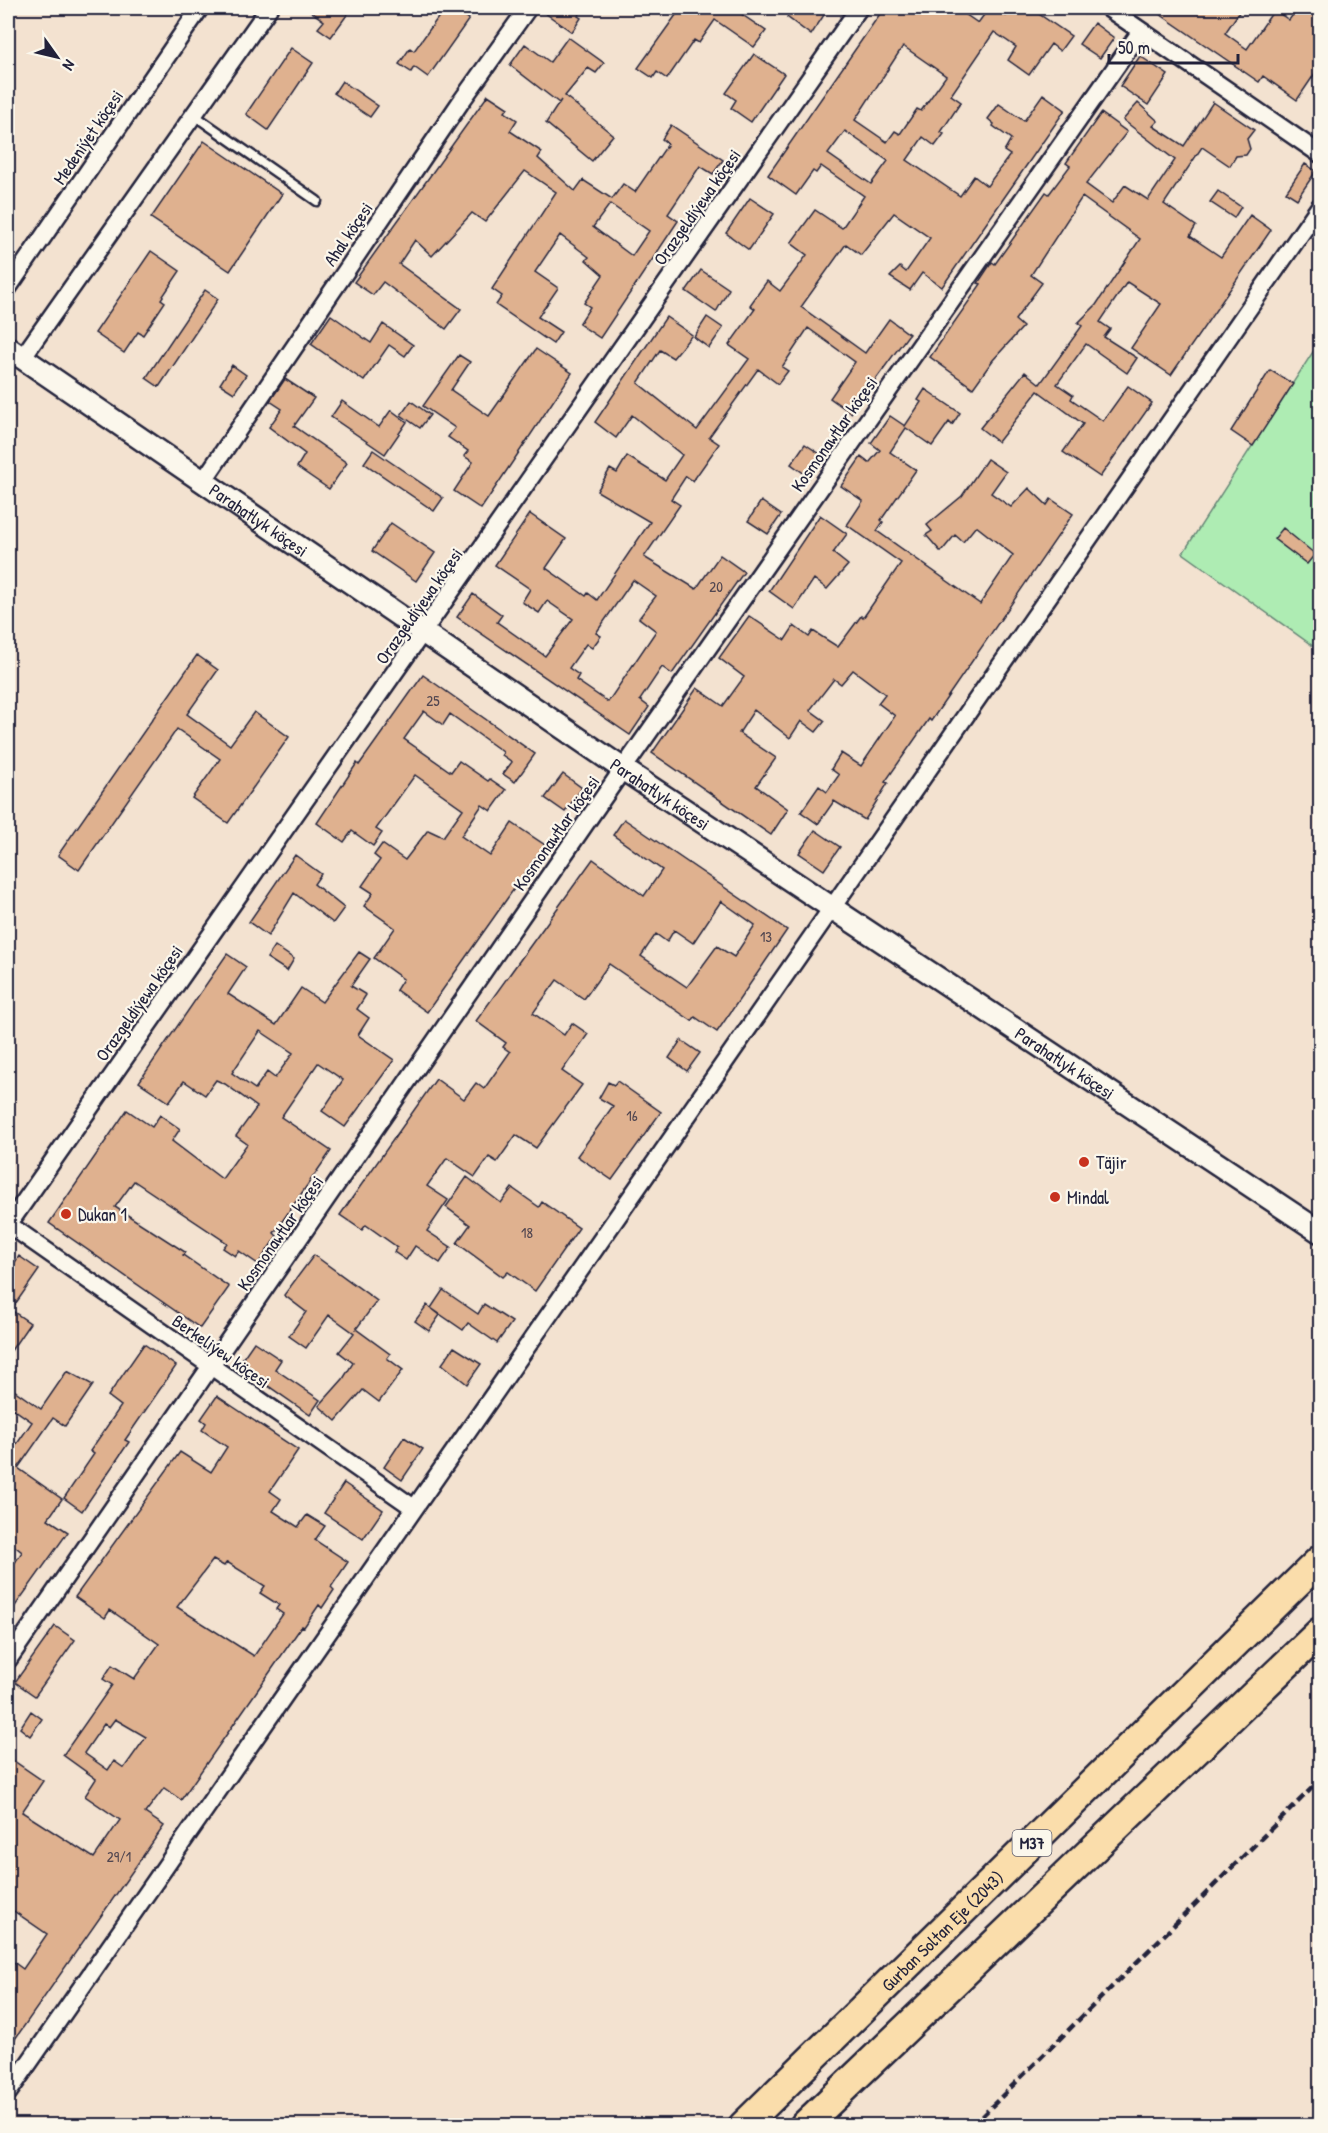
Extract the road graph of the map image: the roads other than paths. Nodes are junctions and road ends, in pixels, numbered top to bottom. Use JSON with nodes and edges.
{"nodes":[{"id":1,"x":200,"y":8,"type":"edge"},
{"id":2,"x":269,"y":8,"type":"edge"},
{"id":3,"x":528,"y":8,"type":"edge"},
{"id":4,"x":860,"y":8,"type":"edge"},
{"id":5,"x":1108,"y":8,"type":"edge"},
{"id":6,"x":1142,"y":31,"type":"junction"},
{"id":7,"x":194,"y":115,"type":"junction"},
{"id":8,"x":1320,"y":154,"type":"edge"},
{"id":9,"x":317,"y":201,"type":"dead end"},
{"id":10,"x":1320,"y":206,"type":"edge"},
{"id":11,"x":8,"y":288,"type":"edge"},
{"id":12,"x":15,"y":353,"type":"edge"},
{"id":13,"x":202,"y":483,"type":"junction"},
{"id":14,"x":424,"y":632,"type":"junction"},
{"id":15,"x":623,"y":769,"type":"junction"},
{"id":16,"x":833,"y":906,"type":"junction"},
{"id":17,"x":8,"y":1224,"type":"edge"},
{"id":18,"x":1320,"y":1232,"type":"edge"},
{"id":19,"x":211,"y":1368,"type":"junction"},
{"id":20,"x":414,"y":1508,"type":"junction"},
{"id":21,"x":1320,"y":1560,"type":"edge"},
{"id":22,"x":1320,"y":1632,"type":"edge"},
{"id":23,"x":8,"y":1660,"type":"edge"},
{"id":24,"x":840,"y":2031,"type":"junction"},
{"id":25,"x":871,"y":2062,"type":"junction"},
{"id":26,"x":8,"y":2093,"type":"edge"},
{"id":27,"x":743,"y":2126,"type":"edge"},
{"id":28,"x":804,"y":2126,"type":"edge"}],
"edges":[{"from":1,"to":11,"type":"street","name":"Medeniýet köçesi"},
{"from":2,"to":7,"type":"street"},
{"from":3,"to":13,"type":"street","name":"Ahal köçesi"},
{"from":4,"to":14,"type":"street","name":"Orazgeldiýewa köçesi"},
{"from":5,"to":6,"type":"street"},
{"from":6,"to":8,"type":"street"},
{"from":6,"to":15,"type":"street","name":"Kosmonawtlar köçesi"},
{"from":7,"to":9,"type":"lane"},
{"from":7,"to":12,"type":"street"},
{"from":10,"to":16,"type":"street"},
{"from":12,"to":13,"type":"street","name":"Parahatlyk köçesi"},
{"from":13,"to":14,"type":"street","name":"Parahatlyk köçesi"},
{"from":14,"to":15,"type":"street","name":"Parahatlyk köçesi"},
{"from":14,"to":17,"type":"street","name":"Orazgeldiýewa köçesi"},
{"from":15,"to":16,"type":"street","name":"Parahatlyk köçesi"},
{"from":15,"to":19,"type":"street","name":"Kosmonawtlar köçesi"},
{"from":16,"to":18,"type":"street","name":"Parahatlyk köçesi"},
{"from":16,"to":20,"type":"street"},
{"from":17,"to":19,"type":"street","name":"Berkeliýew köçesi"},
{"from":19,"to":20,"type":"street","name":"Berkeliýew köçesi"},
{"from":19,"to":23,"type":"street","name":"Kosmonawtlar köçesi"},
{"from":20,"to":26,"type":"street"},
{"from":21,"to":24,"type":"highway","name":"Gurban Soltan Eje (2043)","number":"M37"},
{"from":22,"to":25,"type":"highway","number":"M37"},
{"from":24,"to":25,"type":"highway"},
{"from":24,"to":27,"type":"highway","name":"Gurban Soltan Eje (2043)","number":"M37"},
{"from":25,"to":28,"type":"highway","number":"M37"}]}
